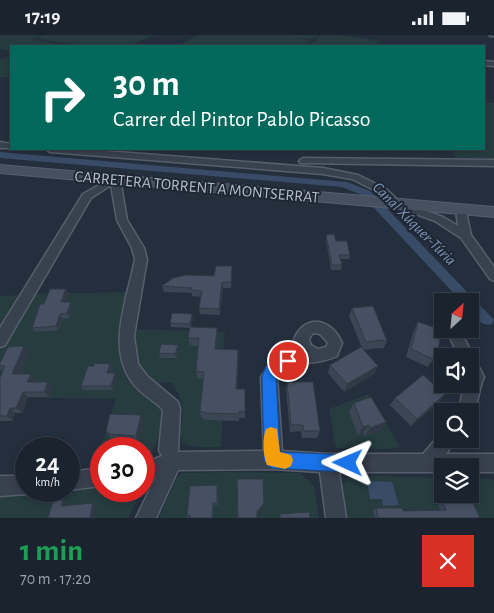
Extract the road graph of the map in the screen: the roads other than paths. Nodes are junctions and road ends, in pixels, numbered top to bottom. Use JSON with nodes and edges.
{"nodes":[{"id":1,"x":63,"y":150,"type":"edge"},
{"id":2,"x":494,"y":163,"type":"edge"},
{"id":3,"x":242,"y":164,"type":"junction"},
{"id":4,"x":0,"y":169,"type":"edge"},
{"id":5,"x":115,"y":179,"type":"junction"},
{"id":6,"x":392,"y":203,"type":"junction"},
{"id":7,"x":461,"y":209,"type":"junction"},
{"id":8,"x":494,"y":212,"type":"edge"},
{"id":9,"x":465,"y":235,"type":"junction"},
{"id":10,"x":494,"y":276,"type":"edge"},
{"id":11,"x":458,"y":340,"type":"dead end"},
{"id":12,"x":0,"y":341,"type":"edge"},
{"id":13,"x":462,"y":348,"type":"edge"},
{"id":14,"x":310,"y":354,"type":"dead end"},
{"id":15,"x":440,"y":448,"type":"edge"},
{"id":16,"x":272,"y":460,"type":"junction"},
{"id":17,"x":173,"y":461,"type":"junction"},
{"id":18,"x":328,"y":463,"type":"junction"},
{"id":19,"x":427,"y":463,"type":"junction"},
{"id":20,"x":494,"y":463,"type":"edge"},
{"id":21,"x":155,"y":468,"type":"edge"},
{"id":22,"x":15,"y":485,"type":"edge"},
{"id":23,"x":0,"y":486,"type":"edge"},
{"id":24,"x":146,"y":518,"type":"edge"},
{"id":25,"x":336,"y":518,"type":"edge"}],
"edges":[{"from":1,"to":3,"type":"street"},
{"from":2,"to":3,"type":"street"},
{"from":3,"to":6,"type":"street"},
{"from":4,"to":5,"type":"main road","name":"CARRETERA TORRENT A MONTSERRAT"},
{"from":5,"to":6,"type":"main road","name":"CARRETERA TORRENT A MONTSERRAT"},
{"from":5,"to":12,"type":"street"},
{"from":5,"to":17,"type":"street"},
{"from":6,"to":7,"type":"main road","name":"CARRETERA TORRENT A MONTSERRAT"},
{"from":6,"to":9,"type":"street"},
{"from":7,"to":8,"type":"main road","name":"CARRETERA TORRENT A MONTSERRAT"},
{"from":7,"to":9,"type":"street"},
{"from":9,"to":10,"type":"street"},
{"from":11,"to":13,"type":"street"},
{"from":14,"to":16,"type":"street"},
{"from":15,"to":19,"type":"street"},
{"from":16,"to":17,"type":"street"},
{"from":16,"to":18,"type":"street"},
{"from":17,"to":21,"type":"street"},
{"from":17,"to":24,"type":"street"},
{"from":18,"to":19,"type":"street"},
{"from":18,"to":25,"type":"street"},
{"from":19,"to":20,"type":"street"},
{"from":22,"to":23,"type":"street"}]}
